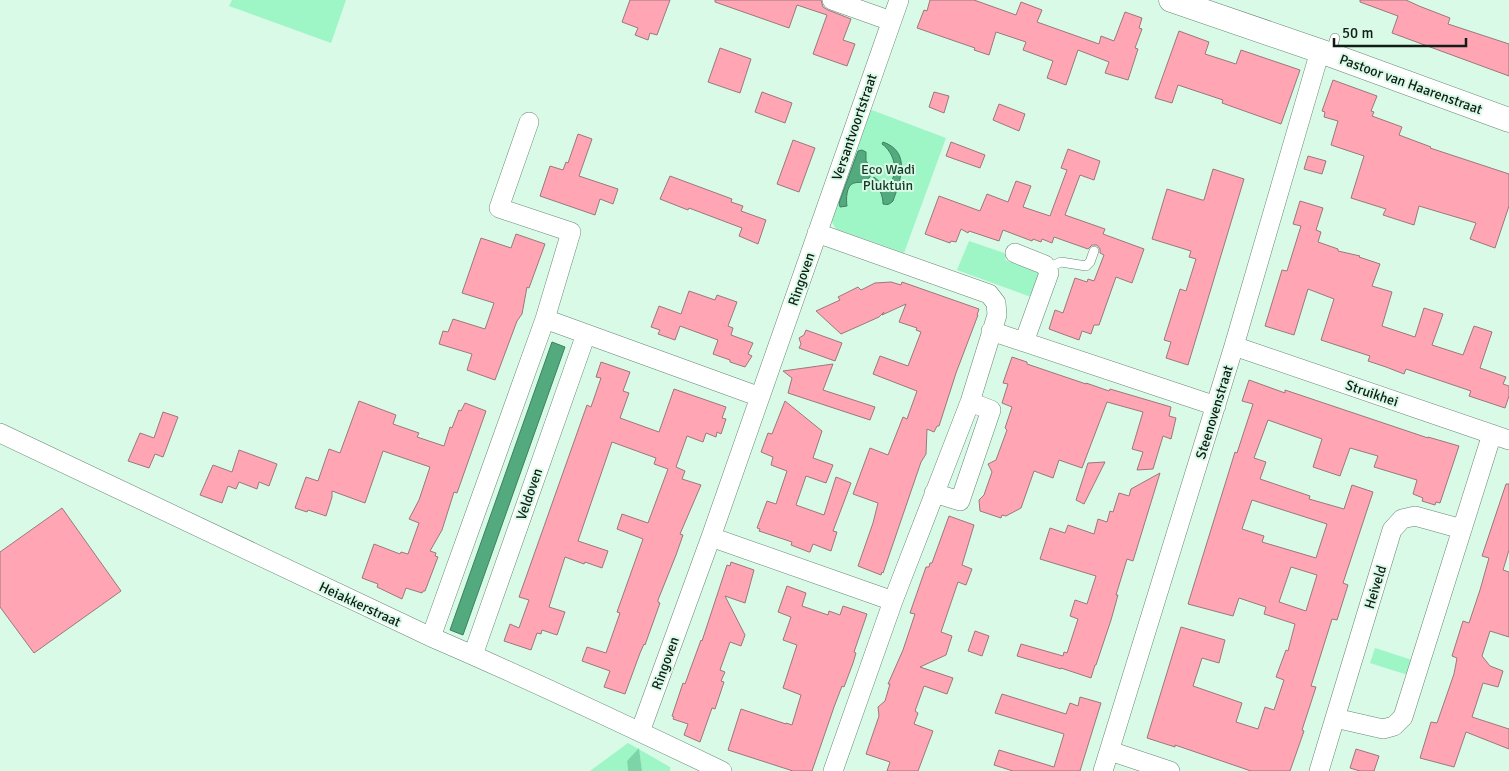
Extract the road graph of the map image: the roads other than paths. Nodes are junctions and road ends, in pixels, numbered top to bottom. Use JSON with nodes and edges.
{"nodes":[{"id":1,"x":832,"y":0,"type":"edge"},
{"id":2,"x":899,"y":0,"type":"edge"},
{"id":3,"x":1171,"y":0,"type":"edge"},
{"id":4,"x":891,"y":20,"type":"junction"},
{"id":5,"x":1328,"y":48,"type":"junction"},
{"id":6,"x":1509,"y":120,"type":"edge"},
{"id":7,"x":529,"y":122,"type":"dead end"},
{"id":8,"x":817,"y":232,"type":"junction"},
{"id":9,"x":1094,"y":252,"type":"dead end"},
{"id":10,"x":1015,"y":253,"type":"dead end"},
{"id":11,"x":1047,"y":268,"type":"junction"},
{"id":12,"x":545,"y":319,"type":"junction"},
{"id":13,"x":991,"y":331,"type":"junction"},
{"id":14,"x":586,"y":334,"type":"junction"},
{"id":15,"x":1024,"y":342,"type":"junction"},
{"id":16,"x":1234,"y":346,"type":"junction"},
{"id":17,"x":760,"y":397,"type":"junction"},
{"id":18,"x":970,"y":402,"type":"junction"},
{"id":19,"x":1216,"y":406,"type":"junction"},
{"id":20,"x":0,"y":433,"type":"edge"},
{"id":21,"x":1501,"y":437,"type":"edge"},
{"id":22,"x":934,"y":493,"type":"junction"},
{"id":23,"x":1462,"y":529,"type":"junction"},
{"id":24,"x":711,"y":537,"type":"junction"},
{"id":25,"x":893,"y":601,"type":"junction"},
{"id":26,"x":431,"y":637,"type":"junction"},
{"id":27,"x":473,"y":655,"type":"junction"},
{"id":28,"x":1335,"y":718,"type":"junction"},
{"id":29,"x":640,"y":732,"type":"junction"},
{"id":30,"x":1110,"y":751,"type":"junction"},
{"id":31,"x":722,"y":771,"type":"edge"},
{"id":32,"x":833,"y":771,"type":"edge"},
{"id":33,"x":1104,"y":771,"type":"edge"},
{"id":34,"x":1170,"y":771,"type":"edge"},
{"id":35,"x":1319,"y":771,"type":"edge"}],
"edges":[{"from":1,"to":4,"type":"street"},
{"from":2,"to":4,"type":"street","name":"Versantvoortstraat"},
{"from":3,"to":5,"type":"street","name":"Pastoor van Haarenstraat"},
{"from":4,"to":8,"type":"street","name":"Versantvoortstraat"},
{"from":5,"to":6,"type":"street","name":"Pastoor van Haarenstraat"},
{"from":5,"to":16,"type":"street","name":"Steenovenstraat"},
{"from":7,"to":12,"type":"street"},
{"from":8,"to":13,"type":"street"},
{"from":8,"to":17,"type":"street","name":"Ringoven"},
{"from":9,"to":11,"type":"lane"},
{"from":10,"to":11,"type":"street"},
{"from":11,"to":15,"type":"street"},
{"from":12,"to":14,"type":"street"},
{"from":12,"to":26,"type":"street"},
{"from":13,"to":15,"type":"street"},
{"from":13,"to":18,"type":"street"},
{"from":14,"to":17,"type":"street"},
{"from":14,"to":27,"type":"street","name":"Veldoven"},
{"from":15,"to":19,"type":"street"},
{"from":16,"to":19,"type":"street","name":"Steenovenstraat"},
{"from":16,"to":21,"type":"street","name":"Struikhei"},
{"from":17,"to":24,"type":"street","name":"Ringoven"},
{"from":18,"to":22,"type":"street"},
{"from":18,"to":22,"type":"street"},
{"from":19,"to":30,"type":"street","name":"Steenovenstraat"},
{"from":20,"to":26,"type":"street","name":"Heiakkerstraat"},
{"from":21,"to":23,"type":"street"},
{"from":22,"to":25,"type":"street"},
{"from":23,"to":28,"type":"street"},
{"from":23,"to":28,"type":"street","name":"Heiveld"},
{"from":24,"to":25,"type":"street"},
{"from":24,"to":29,"type":"street","name":"Ringoven"},
{"from":25,"to":32,"type":"street"},
{"from":26,"to":27,"type":"street","name":"Heiakkerstraat"},
{"from":27,"to":29,"type":"street","name":"Heiakkerstraat"},
{"from":28,"to":35,"type":"street","name":"Heiveld"},
{"from":29,"to":31,"type":"street","name":"Heiakkerstraat"},
{"from":30,"to":33,"type":"street","name":"Steenovenstraat"},
{"from":30,"to":34,"type":"street"}]}
